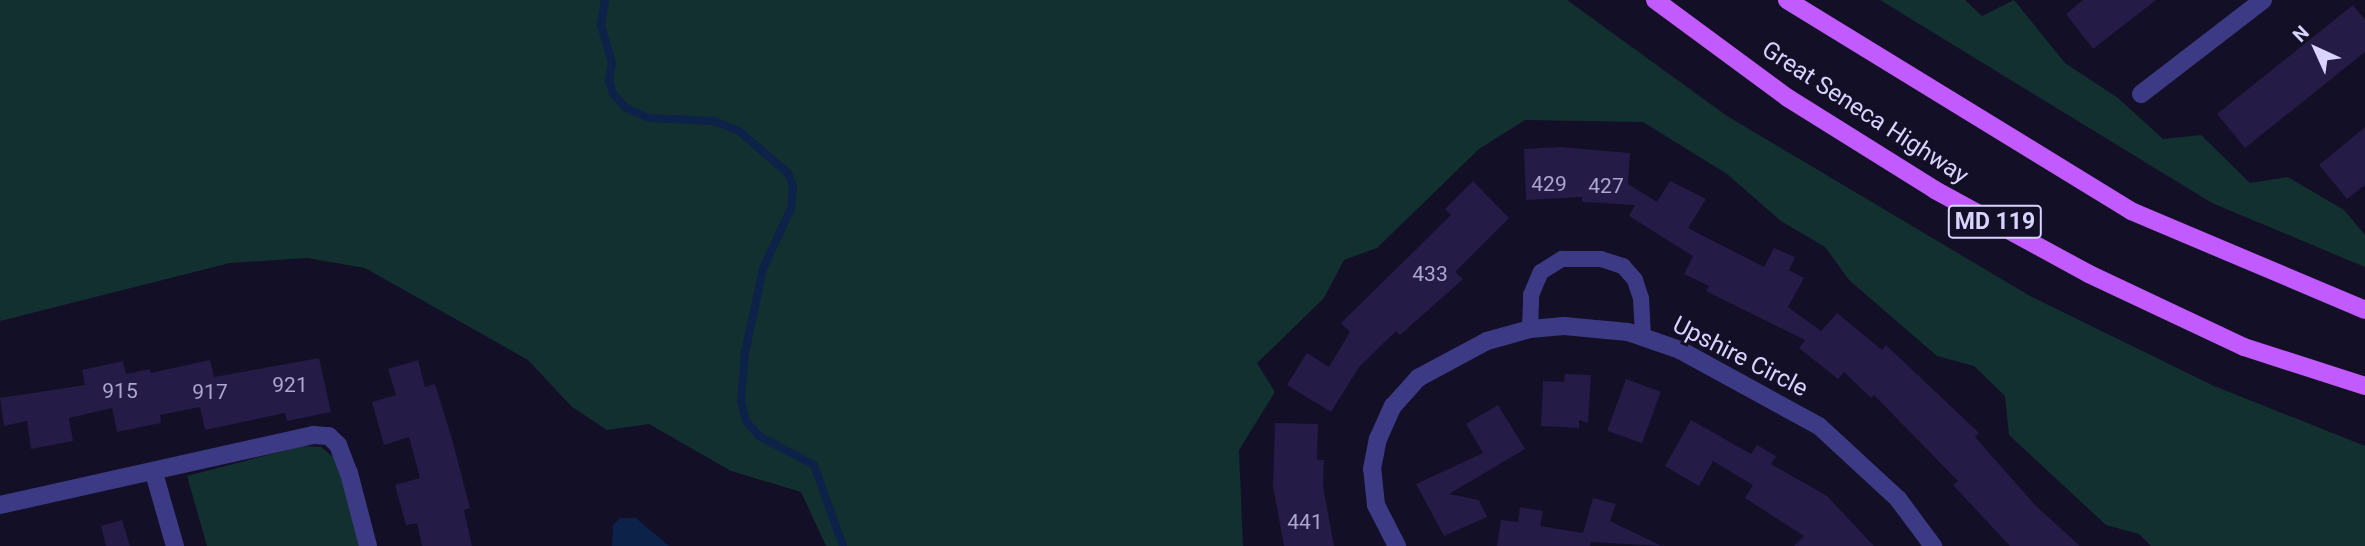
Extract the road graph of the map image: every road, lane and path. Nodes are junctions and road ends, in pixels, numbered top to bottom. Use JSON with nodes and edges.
{"nodes":[{"id":1,"x":1655,"y":0,"type":"edge"},
{"id":2,"x":1787,"y":0,"type":"edge"},
{"id":3,"x":2263,"y":0,"type":"edge"},
{"id":4,"x":2141,"y":94,"type":"dead end"},
{"id":5,"x":2365,"y":310,"type":"edge"},
{"id":6,"x":1530,"y":329,"type":"junction"},
{"id":7,"x":1643,"y":337,"type":"junction"},
{"id":8,"x":2365,"y":387,"type":"edge"},
{"id":9,"x":155,"y":473,"type":"junction"},
{"id":10,"x":0,"y":505,"type":"edge"},
{"id":11,"x":175,"y":546,"type":"edge"},
{"id":12,"x":368,"y":546,"type":"edge"},
{"id":13,"x":1397,"y":546,"type":"edge"},
{"id":14,"x":1933,"y":546,"type":"edge"}],
"edges":[{"from":1,"to":8,"type":"main road","name":"Great Seneca Highway","number":"MD 119"},
{"from":2,"to":5,"type":"main road"},
{"from":3,"to":4,"type":"street"},
{"from":6,"to":7,"type":"street","name":"Upshire Circle"},
{"from":6,"to":7,"type":"lane"},
{"from":6,"to":13,"type":"street","name":"Upshire Circle"},
{"from":7,"to":14,"type":"street","name":"Upshire Circle"},
{"from":9,"to":10,"type":"street"},
{"from":9,"to":11,"type":"street"},
{"from":9,"to":12,"type":"street"}]}
